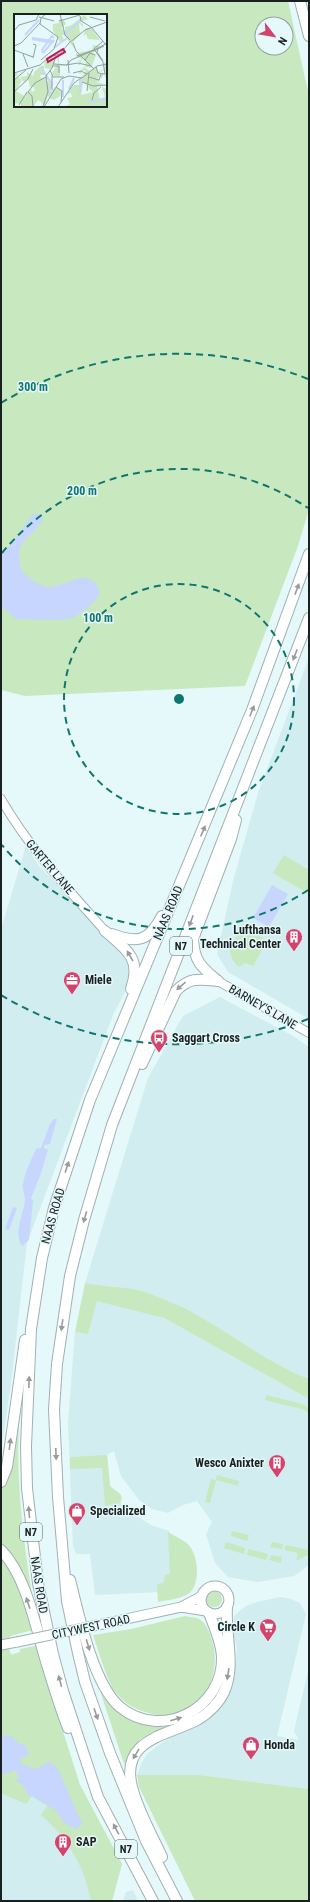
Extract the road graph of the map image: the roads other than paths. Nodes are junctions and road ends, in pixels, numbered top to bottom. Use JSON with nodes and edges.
{"nodes":[{"id":1,"x":300,"y":1,"type":"edge"},
{"id":2,"x":309,"y":36,"type":"edge"},
{"id":3,"x":309,"y":554,"type":"edge"},
{"id":4,"x":309,"y":618,"type":"edge"},
{"id":5,"x":251,"y":767,"type":"junction"},
{"id":6,"x":1,"y":799,"type":"edge"},
{"id":7,"x":188,"y":867,"type":"junction"},
{"id":8,"x":105,"y":931,"type":"junction"},
{"id":9,"x":218,"y":981,"type":"junction"},
{"id":10,"x":309,"y":1033,"type":"edge"},
{"id":11,"x":112,"y":1046,"type":"junction"},
{"id":12,"x":112,"y":1126,"type":"junction"},
{"id":13,"x":42,"y":1258,"type":"junction"},
{"id":14,"x":1,"y":1482,"type":"edge"},
{"id":15,"x":58,"y":1497,"type":"junction"},
{"id":16,"x":1,"y":1550,"type":"edge"},
{"id":17,"x":202,"y":1596,"type":"junction"},
{"id":18,"x":227,"y":1607,"type":"junction"},
{"id":19,"x":182,"y":1608,"type":"junction"},
{"id":20,"x":207,"y":1612,"type":"junction"},
{"id":21,"x":1,"y":1645,"type":"edge"},
{"id":22,"x":98,"y":1798,"type":"junction"},
{"id":23,"x":154,"y":1901,"type":"edge"},
{"id":24,"x":177,"y":1901,"type":"edge"},
{"id":25,"x":182,"y":1901,"type":"edge"}],
"edges":[{"from":1,"to":2,"type":"highway"},
{"from":7,"to":3,"type":"highway","name":"NAAS ROAD","number":"N7","one_way":true},
{"from":4,"to":5,"type":"highway","name":"NAAS ROAD","number":"N7","one_way":true},
{"from":5,"to":9,"type":"highway","number":"N7"},
{"from":5,"to":12,"type":"highway","name":"NAAS ROAD","number":"N7","one_way":true},
{"from":6,"to":8,"type":"street","name":"GARTER LANE"},
{"from":7,"to":8,"type":"highway","number":"N7"},
{"from":7,"to":11,"type":"highway","name":"NAAS ROAD","number":"N7"},
{"from":11,"to":8,"type":"highway","number":"N7","one_way":true},
{"from":9,"to":10,"type":"street","name":"BARNEY'S LANE"},
{"from":9,"to":12,"type":"highway","number":"N7","one_way":true},
{"from":13,"to":11,"type":"highway","name":"NAAS ROAD","number":"N7","one_way":true},
{"from":12,"to":15,"type":"highway","name":"NAAS ROAD","number":"N7","one_way":true},
{"from":14,"to":13,"type":"highway","number":"N7","one_way":true},
{"from":22,"to":13,"type":"highway","name":"NAAS ROAD","number":"N7","one_way":true},
{"from":15,"to":20,"type":"highway","number":"N7","one_way":true},
{"from":15,"to":24,"type":"highway","name":"NAAS ROAD","number":"N7","one_way":true},
{"from":22,"to":16,"type":"highway","number":"N7","one_way":true},
{"from":17,"to":18,"type":"main road"},
{"from":17,"to":19,"type":"main road","name":"CITYWEST ROAD"},
{"from":17,"to":20,"type":"main road"},
{"from":18,"to":20,"type":"main road"},
{"from":18,"to":25,"type":"highway","number":"N7","one_way":true},
{"from":19,"to":20,"type":"main road","name":"CITYWEST ROAD"},
{"from":19,"to":21,"type":"main road","name":"CITYWEST ROAD","bridge":true},
{"from":23,"to":22,"type":"highway","name":"NAAS ROAD","number":"N7","one_way":true}]}
